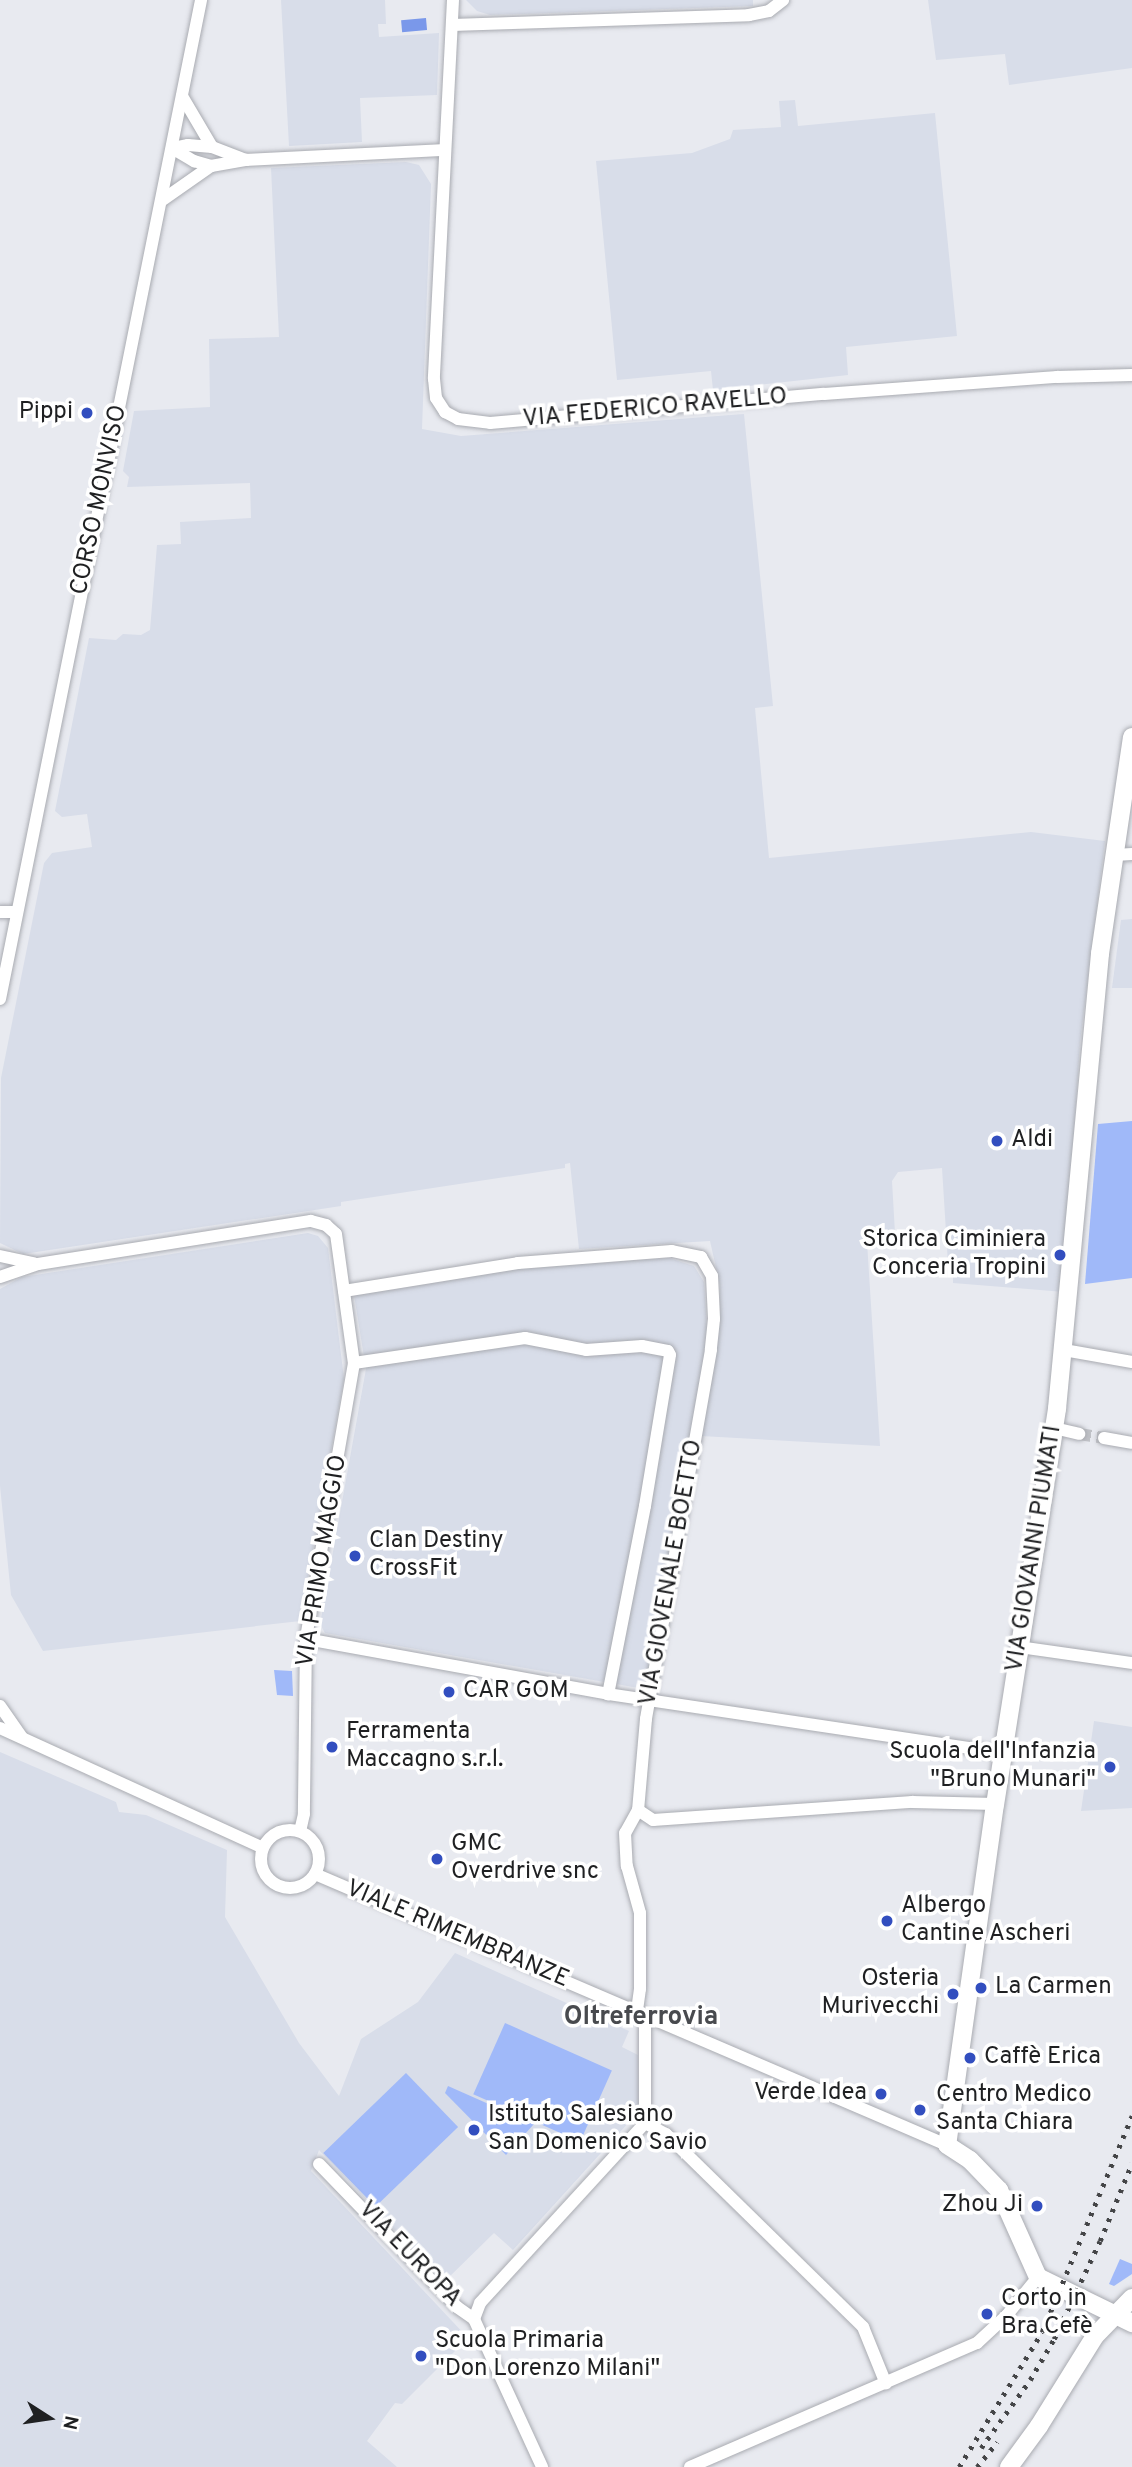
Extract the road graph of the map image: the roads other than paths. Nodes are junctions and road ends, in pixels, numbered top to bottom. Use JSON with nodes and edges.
{"nodes":[{"id":1,"x":201,"y":0,"type":"edge"},
{"id":2,"x":453,"y":0,"type":"edge"},
{"id":3,"x":783,"y":0,"type":"edge"},
{"id":4,"x":452,"y":25,"type":"junction"},
{"id":5,"x":182,"y":96,"type":"junction"},
{"id":6,"x":212,"y":147,"type":"junction"},
{"id":7,"x":172,"y":148,"type":"junction"},
{"id":8,"x":444,"y":150,"type":"junction"},
{"id":9,"x":246,"y":160,"type":"junction"},
{"id":10,"x":211,"y":166,"type":"junction"},
{"id":11,"x":161,"y":201,"type":"junction"},
{"id":12,"x":1132,"y":375,"type":"edge"},
{"id":13,"x":1132,"y":737,"type":"edge"},
{"id":14,"x":1123,"y":854,"type":"edge"},
{"id":15,"x":0,"y":912,"type":"edge"},
{"id":16,"x":18,"y":912,"type":"junction"},
{"id":17,"x":0,"y":999,"type":"edge"},
{"id":18,"x":0,"y":1256,"type":"edge"},
{"id":19,"x":38,"y":1264,"type":"junction"},
{"id":20,"x":0,"y":1276,"type":"edge"},
{"id":21,"x":344,"y":1291,"type":"junction"},
{"id":22,"x":1064,"y":1350,"type":"junction"},
{"id":23,"x":1132,"y":1362,"type":"edge"},
{"id":24,"x":354,"y":1363,"type":"junction"},
{"id":25,"x":1054,"y":1429,"type":"junction"},
{"id":26,"x":1079,"y":1434,"type":"tunnel mouth"},
{"id":27,"x":1104,"y":1438,"type":"tunnel mouth"},
{"id":28,"x":1132,"y":1443,"type":"edge"},
{"id":29,"x":306,"y":1639,"type":"junction"},
{"id":30,"x":1019,"y":1647,"type":"junction"},
{"id":31,"x":1132,"y":1663,"type":"edge"},
{"id":32,"x":608,"y":1694,"type":"junction"},
{"id":33,"x":650,"y":1701,"type":"junction"},
{"id":34,"x":0,"y":1706,"type":"edge"},
{"id":35,"x":0,"y":1728,"type":"edge"},
{"id":36,"x":24,"y":1740,"type":"junction"},
{"id":37,"x":1003,"y":1754,"type":"junction"},
{"id":38,"x":995,"y":1804,"type":"junction"},
{"id":39,"x":638,"y":1810,"type":"junction"},
{"id":40,"x":300,"y":1831,"type":"junction"},
{"id":41,"x":262,"y":1848,"type":"junction"},
{"id":42,"x":315,"y":1874,"type":"junction"},
{"id":43,"x":641,"y":2013,"type":"junction"},
{"id":44,"x":645,"y":2123,"type":"junction"},
{"id":45,"x":947,"y":2145,"type":"junction"},
{"id":46,"x":319,"y":2164,"type":"dead end"},
{"id":47,"x":1038,"y":2277,"type":"junction"},
{"id":48,"x":1132,"y":2297,"type":"edge"},
{"id":49,"x":1083,"y":2298,"type":"junction"},
{"id":50,"x":474,"y":2319,"type":"junction"},
{"id":51,"x":1128,"y":2322,"type":"edge"},
{"id":52,"x":886,"y":2384,"type":"junction"},
{"id":53,"x":542,"y":2467,"type":"edge"},
{"id":54,"x":690,"y":2467,"type":"edge"},
{"id":55,"x":1009,"y":2467,"type":"edge"}],
"edges":[{"from":1,"to":5,"type":"street","name":"CORSO MONVISO"},
{"from":2,"to":4,"type":"street","name":"VIA FEDERICO RAVELLO"},
{"from":3,"to":4,"type":"street"},
{"from":4,"to":8,"type":"street","name":"VIA FEDERICO RAVELLO"},
{"from":5,"to":6,"type":"street"},
{"from":5,"to":7,"type":"street","name":"CORSO MONVISO"},
{"from":6,"to":7,"type":"street"},
{"from":6,"to":9,"type":"street"},
{"from":7,"to":10,"type":"street"},
{"from":7,"to":11,"type":"street","name":"CORSO MONVISO"},
{"from":8,"to":9,"type":"street"},
{"from":8,"to":12,"type":"street","name":"VIA FEDERICO RAVELLO"},
{"from":9,"to":10,"type":"street"},
{"from":10,"to":11,"type":"street"},
{"from":11,"to":16,"type":"street","name":"CORSO MONVISO"},
{"from":13,"to":14,"type":"street","name":"VIA GIOVANNI PIUMATI"},
{"from":14,"to":22,"type":"street","name":"VIA GIOVANNI PIUMATI"},
{"from":15,"to":16,"type":"street"},
{"from":16,"to":17,"type":"street","name":"CORSO MONVISO"},
{"from":18,"to":19,"type":"street","name":"VIA PRIMO MAGGIO"},
{"from":19,"to":20,"type":"street","name":"VIA PRIMO MAGGIO"},
{"from":19,"to":21,"type":"street","name":"VIA PRIMO MAGGIO"},
{"from":21,"to":24,"type":"street","name":"VIA PRIMO MAGGIO"},
{"from":21,"to":33,"type":"street","name":"VIA GIOVENALE BOETTO"},
{"from":22,"to":23,"type":"street"},
{"from":22,"to":25,"type":"street","name":"VIA GIOVANNI PIUMATI"},
{"from":24,"to":29,"type":"street","name":"VIA PRIMO MAGGIO"},
{"from":24,"to":32,"type":"street"},
{"from":25,"to":26,"type":"street"},
{"from":25,"to":30,"type":"street","name":"VIA GIOVANNI PIUMATI"},
{"from":27,"to":28,"type":"street"},
{"from":29,"to":32,"type":"street"},
{"from":29,"to":40,"type":"street","name":"VIA PRIMO MAGGIO"},
{"from":30,"to":31,"type":"street"},
{"from":30,"to":37,"type":"street","name":"VIA GIOVANNI PIUMATI"},
{"from":32,"to":33,"type":"street"},
{"from":33,"to":37,"type":"street"},
{"from":33,"to":39,"type":"street","name":"VIA GIOVENALE BOETTO"},
{"from":34,"to":36,"type":"street"},
{"from":35,"to":36,"type":"street"},
{"from":36,"to":41,"type":"street"},
{"from":37,"to":38,"type":"street","name":"VIA GIOVANNI PIUMATI"},
{"from":38,"to":39,"type":"street"},
{"from":38,"to":45,"type":"street","name":"VIA GIOVANNI PIUMATI"},
{"from":39,"to":43,"type":"street","name":"VIA GIOVENALE BOETTO"},
{"from":40,"to":41,"type":"street"},
{"from":40,"to":42,"type":"street"},
{"from":41,"to":42,"type":"street"},
{"from":42,"to":43,"type":"street","name":"VIALE RIMEMBRANZE"},
{"from":43,"to":44,"type":"street","name":"VIA GIOVENALE BOETTO"},
{"from":43,"to":45,"type":"street","name":"VIALE RIMEMBRANZE"},
{"from":44,"to":50,"type":"street"},
{"from":44,"to":52,"type":"street"},
{"from":45,"to":47,"type":"street"},
{"from":46,"to":50,"type":"street","name":"VIA EUROPA"},
{"from":47,"to":49,"type":"street"},
{"from":47,"to":52,"type":"street"},
{"from":48,"to":49,"type":"street"},
{"from":48,"to":51,"type":"street"},
{"from":49,"to":51,"type":"street"},
{"from":50,"to":53,"type":"street","name":"VIA EUROPA"},
{"from":51,"to":55,"type":"street"},
{"from":52,"to":54,"type":"street"}]}
